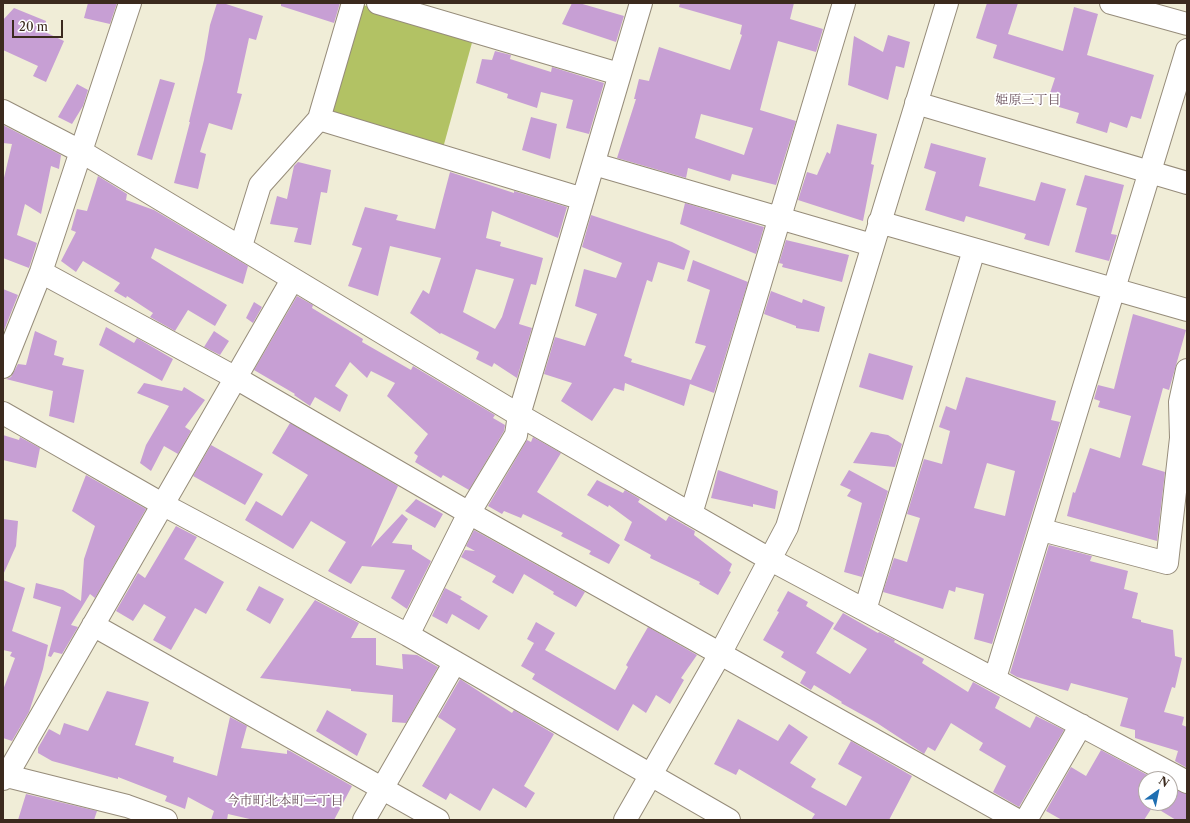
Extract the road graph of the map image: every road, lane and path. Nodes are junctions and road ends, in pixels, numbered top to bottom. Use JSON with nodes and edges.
{"nodes":[{"id":1,"x":130,"y":3,"type":"edge"},
{"id":2,"x":353,"y":3,"type":"edge"},
{"id":3,"x":378,"y":3,"type":"edge"},
{"id":4,"x":641,"y":3,"type":"edge"},
{"id":5,"x":844,"y":3,"type":"edge"},
{"id":6,"x":947,"y":3,"type":"edge"},
{"id":7,"x":1111,"y":3,"type":"edge"},
{"id":8,"x":1187,"y":24,"type":"edge"},
{"id":9,"x":1187,"y":50,"type":"edge"},
{"id":10,"x":619,"y":74,"type":"junction"},
{"id":11,"x":916,"y":103,"type":"junction"},
{"id":12,"x":3,"y":111,"type":"edge"},
{"id":13,"x":319,"y":119,"type":"junction"},
{"id":14,"x":82,"y":152,"type":"junction"},
{"id":15,"x":594,"y":164,"type":"junction"},
{"id":16,"x":1150,"y":172,"type":"junction"},
{"id":17,"x":1187,"y":183,"type":"edge"},
{"id":18,"x":583,"y":198,"type":"junction"},
{"id":19,"x":779,"y":217,"type":"junction"},
{"id":20,"x":879,"y":222,"type":"junction"},
{"id":21,"x":872,"y":245,"type":"junction"},
{"id":22,"x":241,"y":246,"type":"junction"},
{"id":23,"x":974,"y":250,"type":"junction"},
{"id":24,"x":41,"y":272,"type":"junction"},
{"id":25,"x":292,"y":280,"type":"junction"},
{"id":26,"x":1115,"y":288,"type":"junction"},
{"id":27,"x":1187,"y":310,"type":"edge"},
{"id":28,"x":3,"y":366,"type":"edge"},
{"id":29,"x":1187,"y":370,"type":"edge"},
{"id":30,"x":236,"y":378,"type":"junction"},
{"id":31,"x":3,"y":412,"type":"edge"},
{"id":32,"x":519,"y":416,"type":"junction"},
{"id":33,"x":162,"y":504,"type":"junction"},
{"id":34,"x":469,"y":513,"type":"junction"},
{"id":35,"x":691,"y":514,"type":"junction"},
{"id":36,"x":1042,"y":530,"type":"junction"},
{"id":37,"x":771,"y":560,"type":"junction"},
{"id":38,"x":866,"y":610,"type":"junction"},
{"id":39,"x":93,"y":625,"type":"junction"},
{"id":40,"x":408,"y":635,"type":"junction"},
{"id":41,"x":720,"y":654,"type":"junction"},
{"id":42,"x":456,"y":662,"type":"junction"},
{"id":43,"x":995,"y":678,"type":"junction"},
{"id":44,"x":1081,"y":725,"type":"junction"},
{"id":45,"x":4,"y":776,"type":"edge"},
{"id":46,"x":649,"y":776,"type":"junction"},
{"id":47,"x":1187,"y":782,"type":"edge"},
{"id":48,"x":382,"y":788,"type":"junction"},
{"id":49,"x":166,"y":820,"type":"edge"},
{"id":50,"x":364,"y":820,"type":"edge"},
{"id":51,"x":438,"y":820,"type":"edge"},
{"id":52,"x":625,"y":820,"type":"edge"},
{"id":53,"x":729,"y":820,"type":"edge"},
{"id":54,"x":1017,"y":820,"type":"edge"},
{"id":55,"x":1026,"y":820,"type":"edge"}],
"edges":[{"from":1,"to":14,"type":"street"},
{"from":2,"to":13,"type":"street"},
{"from":3,"to":10,"type":"street"},
{"from":4,"to":10,"type":"street"},
{"from":5,"to":19,"type":"street"},
{"from":6,"to":11,"type":"street"},
{"from":7,"to":8,"type":"street"},
{"from":9,"to":16,"type":"street"},
{"from":10,"to":15,"type":"street"},
{"from":11,"to":16,"type":"street"},
{"from":11,"to":20,"type":"street"},
{"from":12,"to":14,"type":"street"},
{"from":13,"to":18,"type":"street"},
{"from":13,"to":22,"type":"street"},
{"from":14,"to":22,"type":"street"},
{"from":14,"to":24,"type":"street"},
{"from":15,"to":18,"type":"street"},
{"from":15,"to":19,"type":"street"},
{"from":16,"to":17,"type":"street"},
{"from":16,"to":26,"type":"street"},
{"from":18,"to":32,"type":"street"},
{"from":19,"to":21,"type":"street"},
{"from":19,"to":35,"type":"street"},
{"from":20,"to":21,"type":"street"},
{"from":20,"to":23,"type":"street"},
{"from":21,"to":37,"type":"street"},
{"from":22,"to":25,"type":"street"},
{"from":23,"to":26,"type":"street"},
{"from":23,"to":38,"type":"street"},
{"from":24,"to":28,"type":"street"},
{"from":24,"to":30,"type":"street"},
{"from":25,"to":30,"type":"street"},
{"from":25,"to":32,"type":"street"},
{"from":26,"to":27,"type":"street"},
{"from":26,"to":36,"type":"street"},
{"from":29,"to":36,"type":"street"},
{"from":30,"to":33,"type":"street"},
{"from":30,"to":34,"type":"street"},
{"from":31,"to":33,"type":"street"},
{"from":32,"to":34,"type":"street"},
{"from":32,"to":35,"type":"street"},
{"from":33,"to":39,"type":"street"},
{"from":33,"to":40,"type":"street"},
{"from":34,"to":40,"type":"street"},
{"from":34,"to":41,"type":"street"},
{"from":35,"to":37,"type":"street"},
{"from":36,"to":43,"type":"street"},
{"from":37,"to":38,"type":"street"},
{"from":37,"to":41,"type":"street"},
{"from":38,"to":43,"type":"street"},
{"from":39,"to":45,"type":"street"},
{"from":39,"to":48,"type":"street"},
{"from":40,"to":42,"type":"street"},
{"from":41,"to":46,"type":"street"},
{"from":41,"to":54,"type":"street"},
{"from":42,"to":46,"type":"street"},
{"from":42,"to":48,"type":"street"},
{"from":43,"to":44,"type":"street"},
{"from":44,"to":47,"type":"street"},
{"from":44,"to":55,"type":"street"},
{"from":45,"to":49,"type":"street"},
{"from":46,"to":52,"type":"street"},
{"from":46,"to":53,"type":"street"},
{"from":48,"to":50,"type":"street"},
{"from":48,"to":51,"type":"street"}]}
